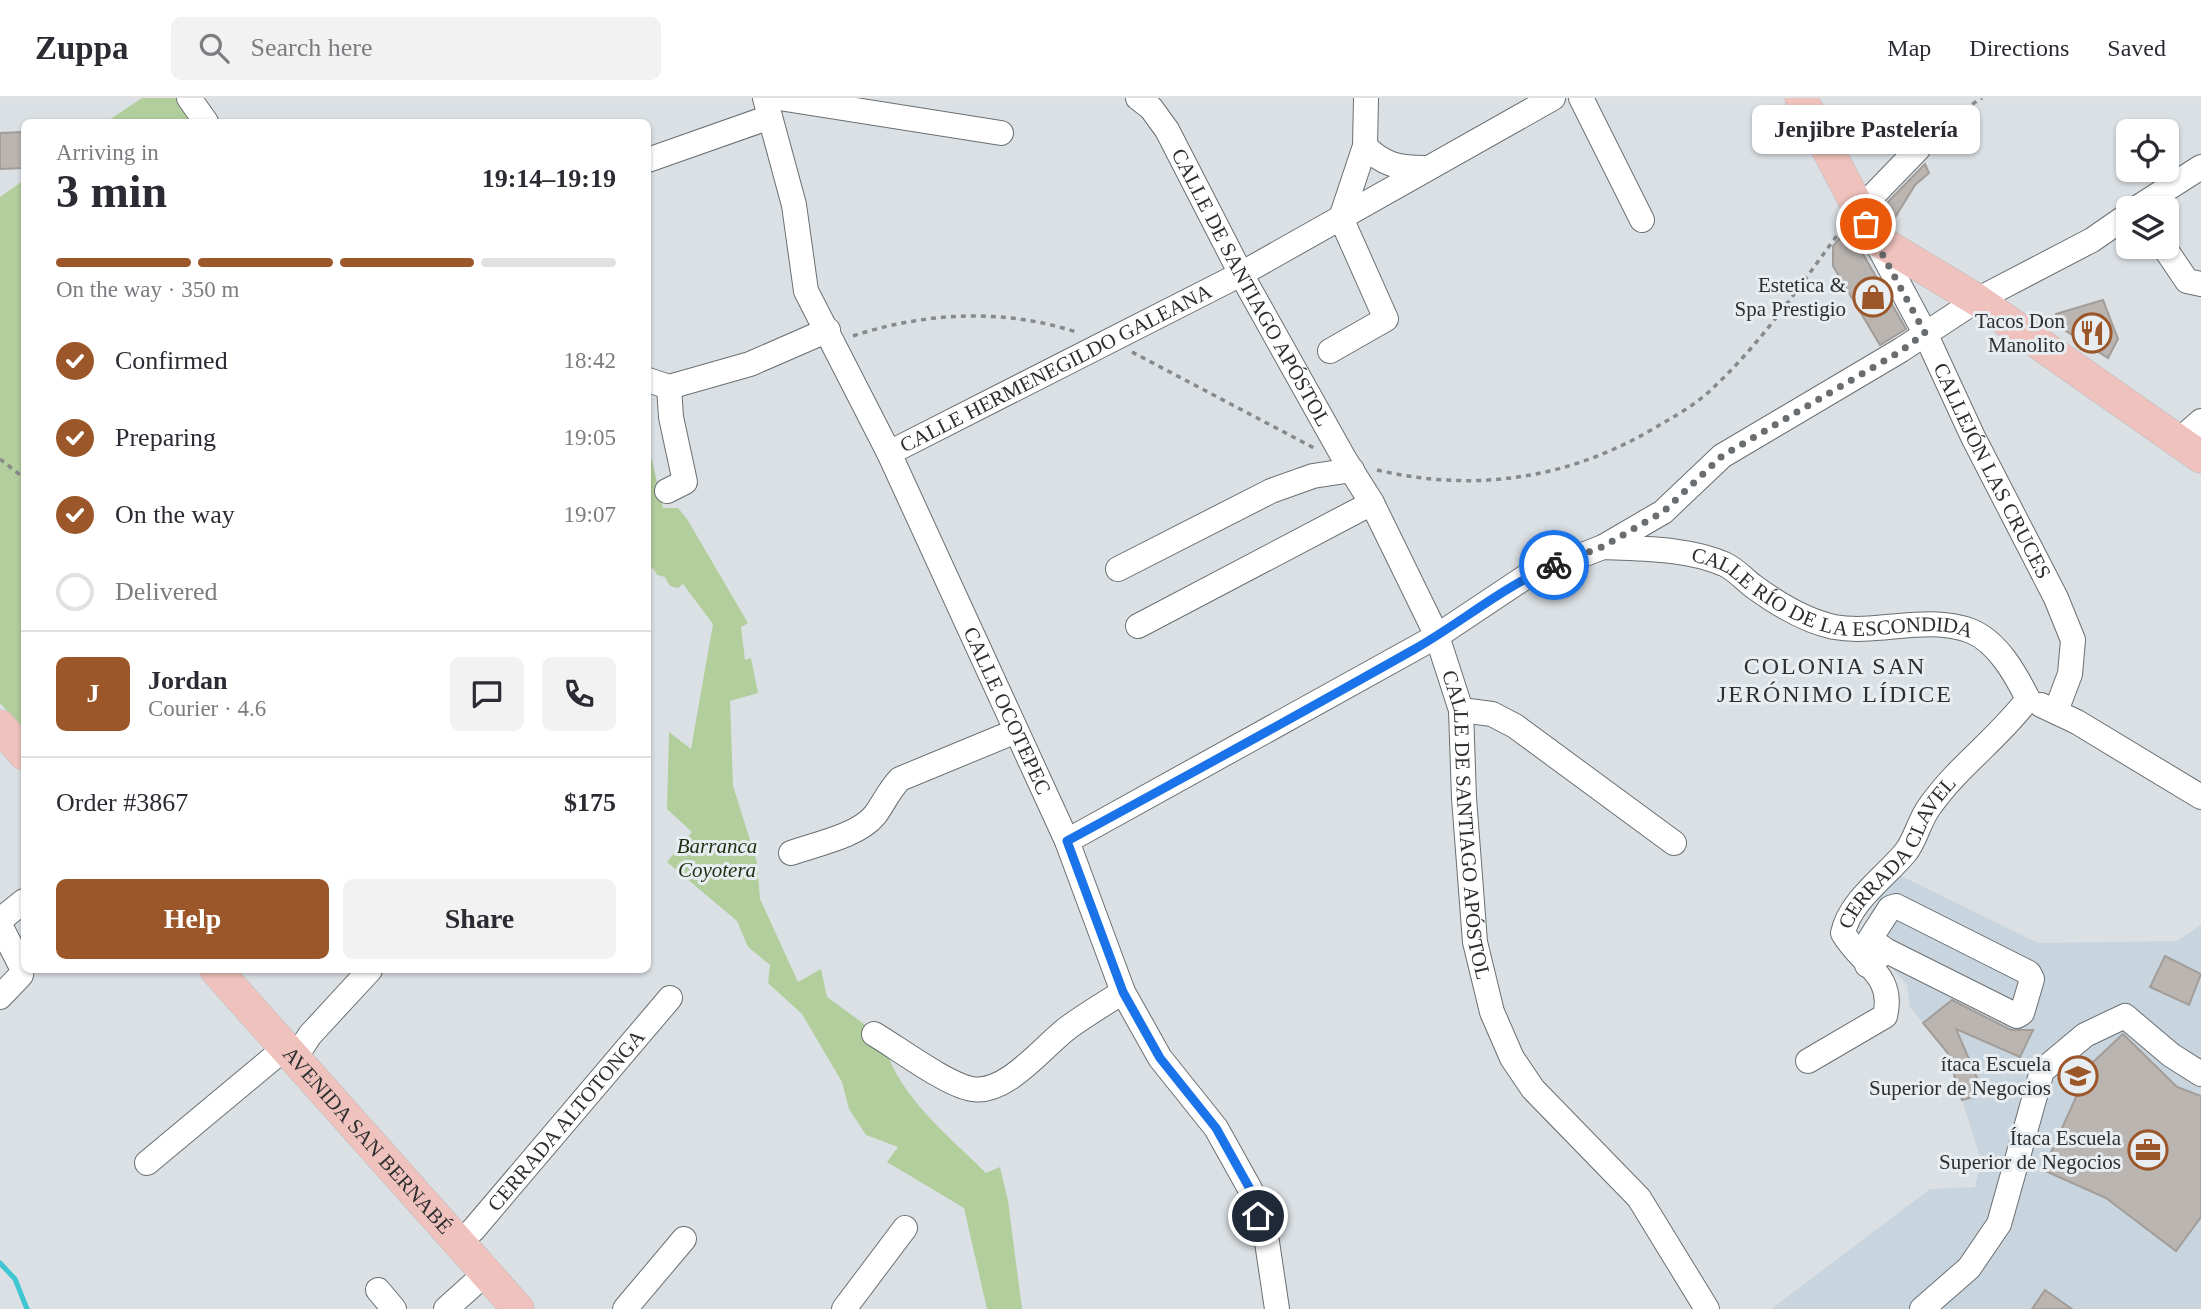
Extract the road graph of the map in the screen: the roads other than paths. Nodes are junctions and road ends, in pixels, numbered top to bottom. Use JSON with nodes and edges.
{"nodes":[{"id":1,"x":189,"y":98,"type":"edge"},
{"id":2,"x":1138,"y":98,"type":"edge"},
{"id":3,"x":1366,"y":98,"type":"edge"},
{"id":4,"x":1553,"y":98,"type":"edge"},
{"id":5,"x":1581,"y":98,"type":"edge"},
{"id":6,"x":1801,"y":98,"type":"edge"},
{"id":7,"x":772,"y":104,"type":"edge"},
{"id":8,"x":204,"y":119,"type":"edge"},
{"id":9,"x":1001,"y":133,"type":"dead end"},
{"id":10,"x":1365,"y":146,"type":"junction"},
{"id":11,"x":1918,"y":149,"type":"dead end"},
{"id":12,"x":651,"y":159,"type":"edge"},
{"id":13,"x":2201,"y":167,"type":"edge"},
{"id":14,"x":1425,"y":168,"type":"junction"},
{"id":15,"x":2157,"y":196,"type":"edge"},
{"id":16,"x":1341,"y":218,"type":"junction"},
{"id":17,"x":1851,"y":218,"type":"junction"},
{"id":18,"x":1642,"y":220,"type":"dead end"},
{"id":19,"x":2116,"y":223,"type":"edge"},
{"id":20,"x":1874,"y":238,"type":"junction"},
{"id":21,"x":2172,"y":259,"type":"edge"},
{"id":22,"x":1241,"y":274,"type":"junction"},
{"id":23,"x":2201,"y":285,"type":"edge"},
{"id":24,"x":1977,"y":300,"type":"junction"},
{"id":25,"x":1925,"y":333,"type":"junction"},
{"id":26,"x":837,"y":334,"type":"junction"},
{"id":27,"x":1330,"y":351,"type":"dead end"},
{"id":28,"x":658,"y":384,"type":"edge"},
{"id":29,"x":2201,"y":421,"type":"edge"},
{"id":30,"x":2189,"y":450,"type":"edge"},
{"id":31,"x":889,"y":453,"type":"junction"},
{"id":32,"x":1363,"y":470,"type":"junction"},
{"id":33,"x":667,"y":491,"type":"dead end"},
{"id":34,"x":1372,"y":503,"type":"junction"},
{"id":35,"x":1602,"y":547,"type":"junction"},
{"id":36,"x":1118,"y":569,"type":"dead end"},
{"id":37,"x":1138,"y":626,"type":"dead end"},
{"id":38,"x":1437,"y":636,"type":"junction"},
{"id":39,"x":2028,"y":699,"type":"junction"},
{"id":40,"x":1461,"y":709,"type":"junction"},
{"id":41,"x":2056,"y":711,"type":"junction"},
{"id":42,"x":0,"y":726,"type":"edge"},
{"id":43,"x":1016,"y":731,"type":"junction"},
{"id":44,"x":21,"y":750,"type":"edge"},
{"id":45,"x":2201,"y":797,"type":"edge"},
{"id":46,"x":1067,"y":841,"type":"junction"},
{"id":47,"x":1674,"y":843,"type":"dead end"},
{"id":48,"x":791,"y":853,"type":"dead end"},
{"id":49,"x":21,"y":903,"type":"edge"},
{"id":50,"x":0,"y":920,"type":"edge"},
{"id":51,"x":0,"y":925,"type":"edge"},
{"id":52,"x":1877,"y":958,"type":"junction"},
{"id":53,"x":21,"y":966,"type":"edge"},
{"id":54,"x":21,"y":973,"type":"edge"},
{"id":55,"x":219,"y":973,"type":"edge"},
{"id":56,"x":367,"y":973,"type":"edge"},
{"id":57,"x":1123,"y":992,"type":"junction"},
{"id":58,"x":0,"y":997,"type":"edge"},
{"id":59,"x":670,"y":998,"type":"dead end"},
{"id":60,"x":874,"y":1034,"type":"dead end"},
{"id":61,"x":290,"y":1053,"type":"junction"},
{"id":62,"x":1808,"y":1061,"type":"dead end"},
{"id":63,"x":2201,"y":1074,"type":"edge"},
{"id":64,"x":147,"y":1163,"type":"dead end"},
{"id":65,"x":905,"y":1228,"type":"dead end"},
{"id":66,"x":684,"y":1239,"type":"dead end"},
{"id":67,"x":458,"y":1242,"type":"junction"},
{"id":68,"x":486,"y":1273,"type":"junction"},
{"id":69,"x":377,"y":1290,"type":"dead end"},
{"id":70,"x":1275,"y":1308,"type":"edge"},
{"id":71,"x":394,"y":1309,"type":"edge"},
{"id":72,"x":446,"y":1309,"type":"edge"},
{"id":73,"x":518,"y":1309,"type":"edge"},
{"id":74,"x":625,"y":1309,"type":"edge"},
{"id":75,"x":844,"y":1309,"type":"edge"},
{"id":76,"x":1707,"y":1309,"type":"edge"},
{"id":77,"x":1922,"y":1309,"type":"edge"}],
"edges":[{"from":1,"to":8,"type":"street"},
{"from":2,"to":22,"type":"street","name":"CALLE DE SANTIAGO APÓSTOL"},
{"from":3,"to":10,"type":"street"},
{"from":4,"to":14,"type":"street","name":"CALLE HERMENEGILDO GALEANA"},
{"from":5,"to":18,"type":"street"},
{"from":6,"to":17,"type":"main road"},
{"from":7,"to":9,"type":"street"},
{"from":7,"to":12,"type":"street"},
{"from":7,"to":26,"type":"street","name":"CALLE OCOTEPEC"},
{"from":10,"to":14,"type":"street"},
{"from":10,"to":16,"type":"street"},
{"from":11,"to":17,"type":"street"},
{"from":13,"to":15,"type":"street"},
{"from":14,"to":16,"type":"street","name":"CALLE HERMENEGILDO GALEANA"},
{"from":16,"to":22,"type":"street","name":"CALLE HERMENEGILDO GALEANA"},
{"from":16,"to":27,"type":"street"},
{"from":17,"to":20,"type":"main road"},
{"from":19,"to":24,"type":"street"},
{"from":20,"to":24,"type":"main road"},
{"from":20,"to":25,"type":"street","name":"CALLEJÓN LAS CRUCES"},
{"from":21,"to":23,"type":"street"},
{"from":22,"to":31,"type":"street","name":"CALLE HERMENEGILDO GALEANA"},
{"from":22,"to":32,"type":"street","name":"CALLE DE SANTIAGO APÓSTOL"},
{"from":24,"to":25,"type":"street"},
{"from":24,"to":30,"type":"main road"},
{"from":25,"to":35,"type":"street"},
{"from":25,"to":41,"type":"street","name":"CALLEJÓN LAS CRUCES"},
{"from":26,"to":28,"type":"street"},
{"from":26,"to":31,"type":"street","name":"CALLE OCOTEPEC"},
{"from":28,"to":33,"type":"street"},
{"from":29,"to":30,"type":"street"},
{"from":31,"to":43,"type":"street","name":"CALLE OCOTEPEC"},
{"from":32,"to":34,"type":"street","name":"CALLE DE SANTIAGO APÓSTOL"},
{"from":32,"to":36,"type":"street"},
{"from":34,"to":37,"type":"street"},
{"from":34,"to":38,"type":"street","name":"CALLE DE SANTIAGO APÓSTOL"},
{"from":35,"to":38,"type":"street"},
{"from":35,"to":39,"type":"street","name":"CALLE RÍO DE LA ESCONDIDA"},
{"from":38,"to":40,"type":"street","name":"CALLE DE SANTIAGO APÓSTOL"},
{"from":38,"to":46,"type":"street"},
{"from":39,"to":41,"type":"street"},
{"from":39,"to":52,"type":"street","name":"CERRADA CLAVEL"},
{"from":40,"to":47,"type":"street"},
{"from":40,"to":76,"type":"street","name":"CALLE DE SANTIAGO APÓSTOL"},
{"from":41,"to":45,"type":"street"},
{"from":42,"to":44,"type":"main road"},
{"from":43,"to":46,"type":"street","name":"CALLE OCOTEPEC"},
{"from":43,"to":48,"type":"street"},
{"from":46,"to":57,"type":"street","name":"CALLE OCOTEPEC"},
{"from":49,"to":50,"type":"street"},
{"from":51,"to":53,"type":"street"},
{"from":52,"to":52,"type":"street"},
{"from":52,"to":62,"type":"street","name":"CERRADA CLAVEL"},
{"from":54,"to":58,"type":"street"},
{"from":55,"to":61,"type":"main road","name":"AVENIDA SAN BERNABÉ"},
{"from":56,"to":61,"type":"street"},
{"from":57,"to":60,"type":"street"},
{"from":57,"to":70,"type":"street","name":"CALLE OCOTEPEC"},
{"from":59,"to":67,"type":"street","name":"CERRADA ALTOTONGA"},
{"from":61,"to":64,"type":"street"},
{"from":61,"to":67,"type":"main road","name":"AVENIDA SAN BERNABÉ"},
{"from":63,"to":77,"type":"street"},
{"from":65,"to":75,"type":"street"},
{"from":66,"to":74,"type":"street"},
{"from":67,"to":68,"type":"main road","name":"AVENIDA SAN BERNABÉ"},
{"from":68,"to":72,"type":"street"},
{"from":68,"to":73,"type":"main road","name":"AVENIDA SAN BERNABÉ"},
{"from":69,"to":71,"type":"street"}]}
